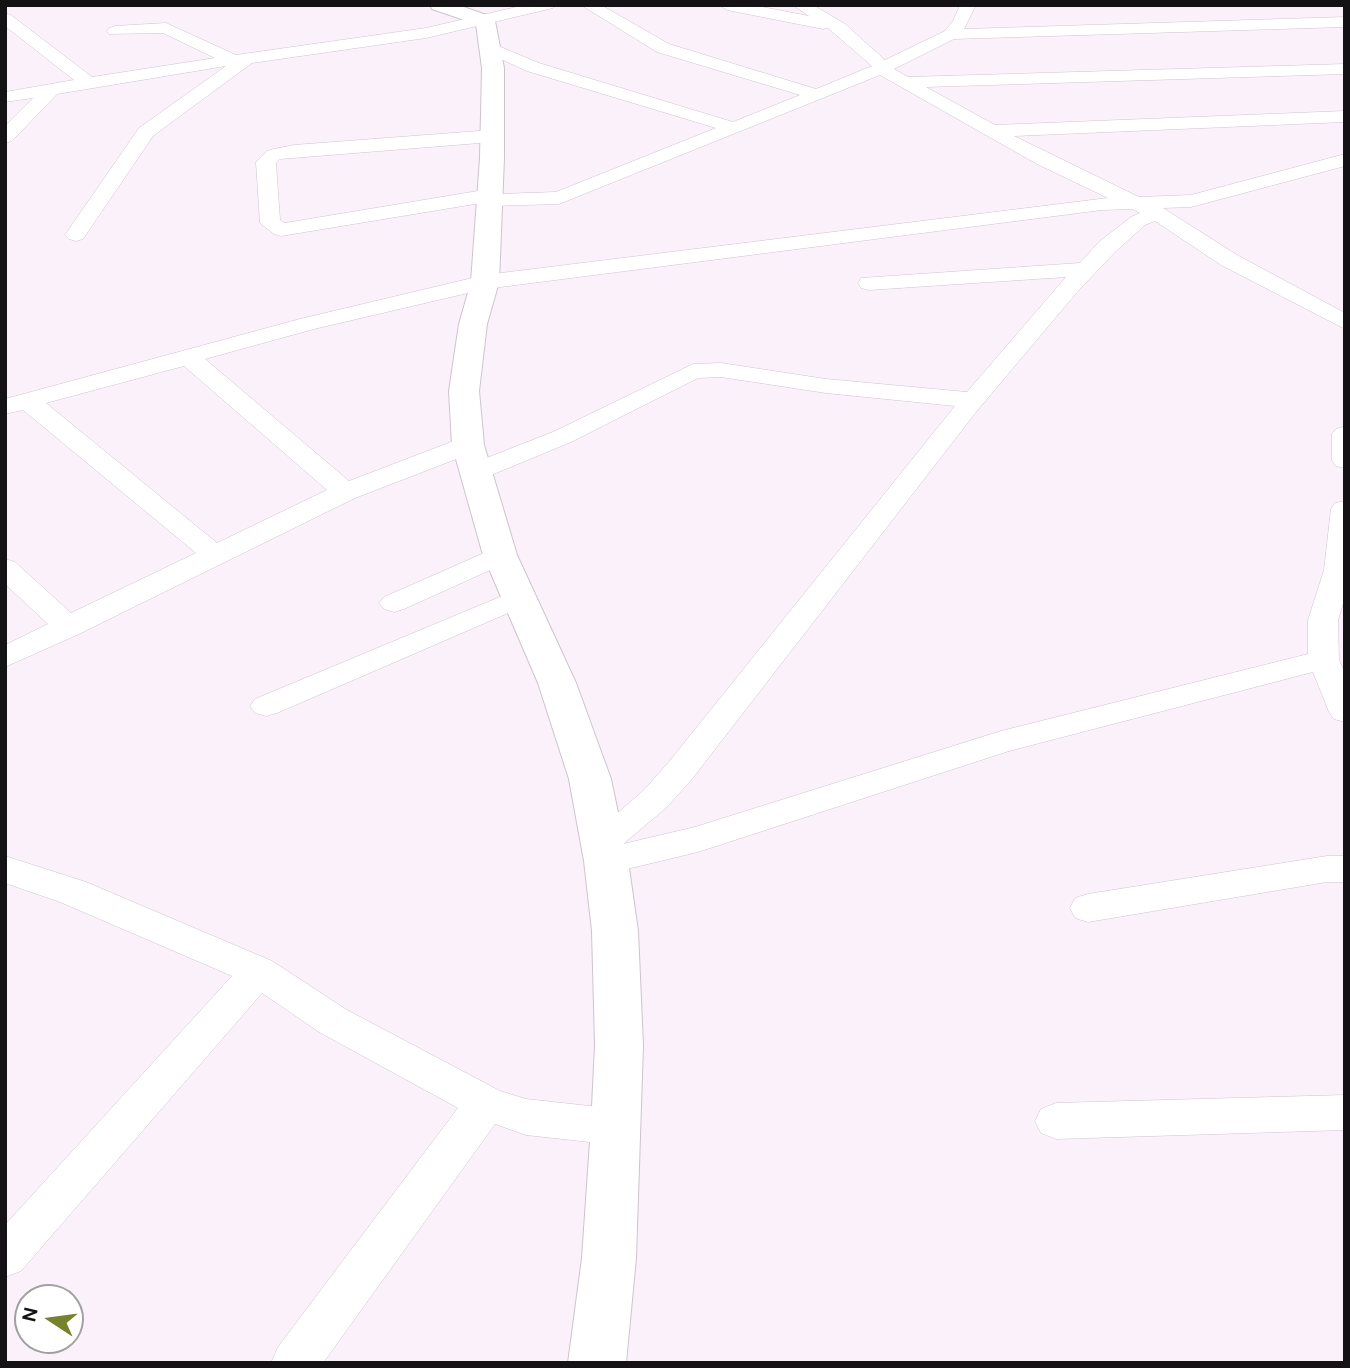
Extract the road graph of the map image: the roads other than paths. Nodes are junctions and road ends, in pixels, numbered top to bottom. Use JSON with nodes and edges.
{"nodes":[{"id":1,"x":439,"y":5,"type":"edge"},
{"id":2,"x":547,"y":5,"type":"edge"},
{"id":3,"x":589,"y":5,"type":"edge"},
{"id":4,"x":727,"y":5,"type":"edge"},
{"id":5,"x":801,"y":5,"type":"edge"},
{"id":6,"x":968,"y":5,"type":"edge"},
{"id":7,"x":1259,"y":5,"type":"edge"},
{"id":8,"x":1049,"y":11,"type":"dead end"},
{"id":9,"x":5,"y":19,"type":"edge"},
{"id":10,"x":1345,"y":22,"type":"edge"},
{"id":11,"x":1292,"y":23,"type":"junction"},
{"id":12,"x":839,"y":27,"type":"junction"},
{"id":13,"x":115,"y":31,"type":"dead end"},
{"id":14,"x":1029,"y":31,"type":"junction"},
{"id":15,"x":488,"y":34,"type":"junction"},
{"id":16,"x":951,"y":34,"type":"junction"},
{"id":17,"x":1321,"y":42,"type":"dead end"},
{"id":18,"x":241,"y":59,"type":"junction"},
{"id":19,"x":1343,"y":61,"type":"edge"},
{"id":20,"x":883,"y":67,"type":"junction"},
{"id":21,"x":87,"y":82,"type":"junction"},
{"id":22,"x":904,"y":82,"type":"junction"},
{"id":23,"x":52,"y":88,"type":"junction"},
{"id":24,"x":815,"y":94,"type":"junction"},
{"id":25,"x":5,"y":97,"type":"edge"},
{"id":26,"x":1345,"y":116,"type":"edge"},
{"id":27,"x":734,"y":128,"type":"junction"},
{"id":28,"x":992,"y":131,"type":"junction"},
{"id":29,"x":492,"y":136,"type":"junction"},
{"id":30,"x":5,"y":137,"type":"edge"},
{"id":31,"x":1345,"y":160,"type":"edge"},
{"id":32,"x":490,"y":197,"type":"junction"},
{"id":33,"x":1149,"y":209,"type":"junction"},
{"id":34,"x":76,"y":234,"type":"dead end"},
{"id":35,"x":1086,"y":268,"type":"junction"},
{"id":36,"x":485,"y":282,"type":"junction"},
{"id":37,"x":869,"y":283,"type":"dead end"},
{"id":38,"x":1345,"y":322,"type":"edge"},
{"id":39,"x":188,"y":357,"type":"junction"},
{"id":40,"x":973,"y":400,"type":"junction"},
{"id":41,"x":16,"y":403,"type":"edge"},
{"id":42,"x":1345,"y":434,"type":"edge"},
{"id":43,"x":472,"y":458,"type":"junction"},
{"id":44,"x":1345,"y":460,"type":"edge"},
{"id":45,"x":345,"y":492,"type":"junction"},
{"id":46,"x":1345,"y":509,"type":"edge"},
{"id":47,"x":500,"y":555,"type":"junction"},
{"id":48,"x":216,"y":556,"type":"junction"},
{"id":49,"x":5,"y":568,"type":"edge"},
{"id":50,"x":1341,"y":571,"type":"edge"},
{"id":51,"x":519,"y":598,"type":"junction"},
{"id":52,"x":394,"y":603,"type":"dead end"},
{"id":53,"x":68,"y":627,"type":"junction"},
{"id":54,"x":1331,"y":654,"type":"edge"},
{"id":55,"x":5,"y":657,"type":"edge"},
{"id":56,"x":266,"y":706,"type":"dead end"},
{"id":57,"x":1345,"y":712,"type":"edge"},
{"id":58,"x":604,"y":851,"type":"junction"},
{"id":59,"x":5,"y":869,"type":"edge"},
{"id":60,"x":1345,"y":869,"type":"edge"},
{"id":61,"x":1088,"y":908,"type":"dead end"},
{"id":62,"x":259,"y":971,"type":"junction"},
{"id":63,"x":486,"y":1103,"type":"junction"},
{"id":64,"x":1345,"y":1111,"type":"edge"},
{"id":65,"x":1056,"y":1121,"type":"dead end"},
{"id":66,"x":617,"y":1127,"type":"junction"},
{"id":67,"x":5,"y":1257,"type":"edge"},
{"id":68,"x":295,"y":1363,"type":"edge"},
{"id":69,"x":597,"y":1363,"type":"edge"}],
"edges":[{"from":1,"to":15,"type":"street"},
{"from":2,"to":15,"type":"street"},
{"from":3,"to":24,"type":"street"},
{"from":4,"to":12,"type":"street"},
{"from":5,"to":12,"type":"street"},
{"from":6,"to":16,"type":"street"},
{"from":7,"to":11,"type":"street"},
{"from":8,"to":14,"type":"street"},
{"from":9,"to":21,"type":"street"},
{"from":10,"to":11,"type":"street"},
{"from":11,"to":14,"type":"street"},
{"from":11,"to":17,"type":"street"},
{"from":12,"to":20,"type":"street"},
{"from":13,"to":18,"type":"street"},
{"from":14,"to":16,"type":"street"},
{"from":15,"to":18,"type":"street"},
{"from":15,"to":27,"type":"street"},
{"from":15,"to":29,"type":"street"},
{"from":16,"to":20,"type":"street"},
{"from":18,"to":21,"type":"street"},
{"from":18,"to":34,"type":"street"},
{"from":19,"to":22,"type":"street"},
{"from":20,"to":22,"type":"street"},
{"from":20,"to":24,"type":"street"},
{"from":21,"to":23,"type":"street"},
{"from":22,"to":28,"type":"street"},
{"from":23,"to":25,"type":"street"},
{"from":23,"to":30,"type":"street"},
{"from":24,"to":27,"type":"street"},
{"from":26,"to":28,"type":"street"},
{"from":27,"to":32,"type":"street"},
{"from":28,"to":33,"type":"street"},
{"from":29,"to":32,"type":"street"},
{"from":29,"to":32,"type":"street"},
{"from":31,"to":33,"type":"street"},
{"from":32,"to":36,"type":"street"},
{"from":33,"to":35,"type":"street"},
{"from":33,"to":36,"type":"street"},
{"from":33,"to":38,"type":"street"},
{"from":35,"to":37,"type":"street"},
{"from":35,"to":40,"type":"street"},
{"from":36,"to":39,"type":"street"},
{"from":36,"to":43,"type":"street"},
{"from":39,"to":41,"type":"street"},
{"from":39,"to":45,"type":"street"},
{"from":40,"to":43,"type":"street"},
{"from":40,"to":58,"type":"street"},
{"from":41,"to":48,"type":"street"},
{"from":42,"to":44,"type":"street"},
{"from":43,"to":45,"type":"street"},
{"from":43,"to":47,"type":"street"},
{"from":45,"to":48,"type":"street"},
{"from":46,"to":50,"type":"street"},
{"from":47,"to":51,"type":"street"},
{"from":47,"to":52,"type":"street"},
{"from":48,"to":53,"type":"street"},
{"from":49,"to":53,"type":"street"},
{"from":50,"to":54,"type":"street"},
{"from":51,"to":56,"type":"street"},
{"from":51,"to":58,"type":"street"},
{"from":53,"to":55,"type":"street"},
{"from":54,"to":57,"type":"street"},
{"from":54,"to":58,"type":"street"},
{"from":58,"to":66,"type":"street"},
{"from":59,"to":62,"type":"street"},
{"from":60,"to":61,"type":"street"},
{"from":62,"to":63,"type":"street"},
{"from":62,"to":67,"type":"street"},
{"from":63,"to":66,"type":"street"},
{"from":63,"to":68,"type":"street"},
{"from":64,"to":65,"type":"street"},
{"from":66,"to":69,"type":"street"}]}
